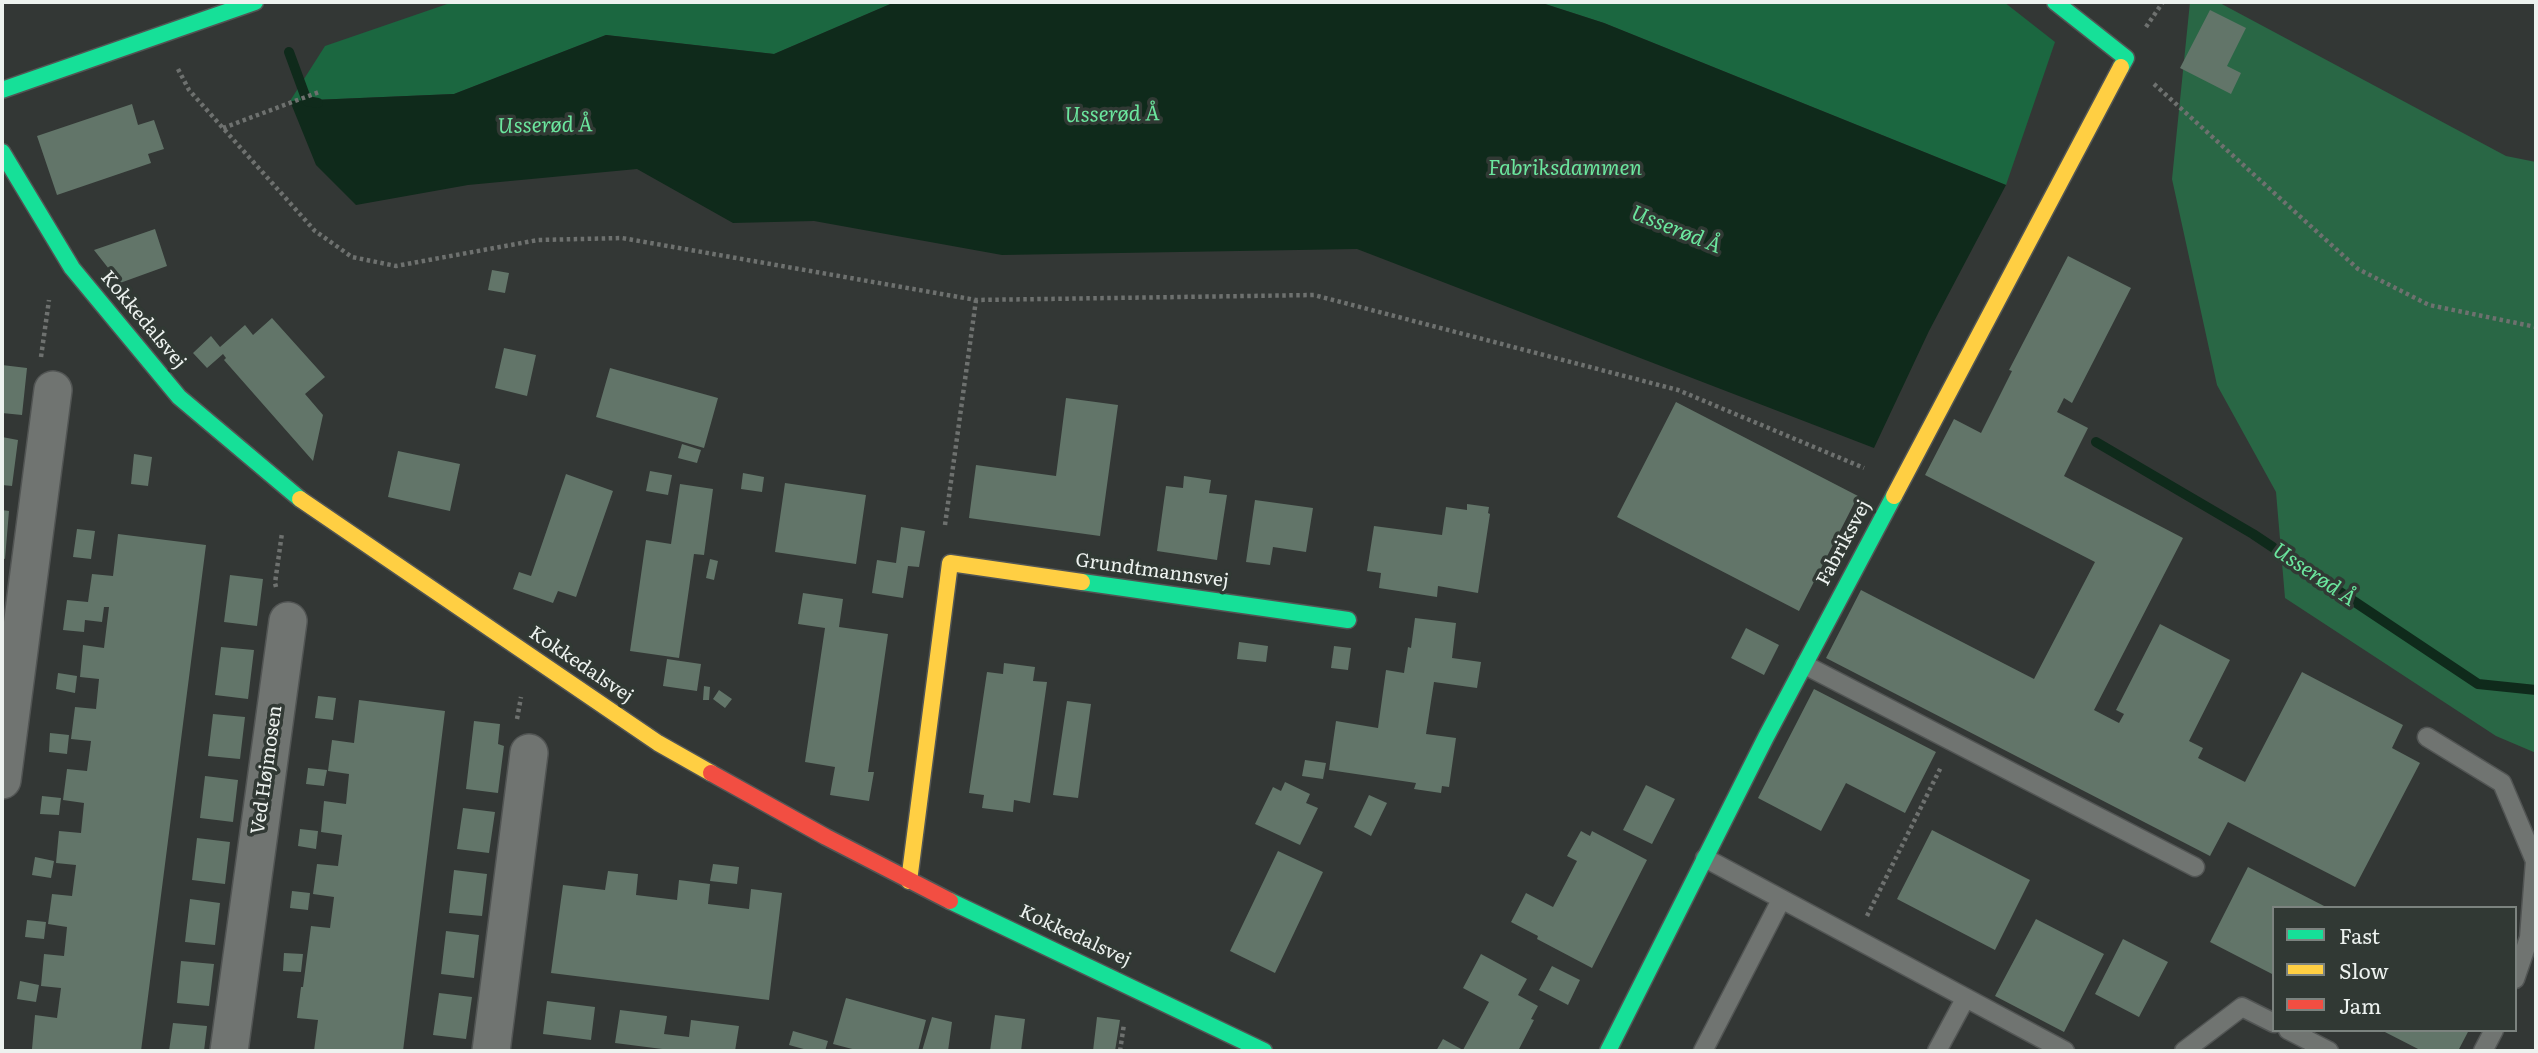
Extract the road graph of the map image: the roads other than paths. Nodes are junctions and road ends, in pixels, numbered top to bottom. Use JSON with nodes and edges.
{"nodes":[{"id":1,"x":255,"y":2,"type":"edge"},
{"id":2,"x":2055,"y":2,"type":"edge"},
{"id":3,"x":2,"y":90,"type":"edge"},
{"id":4,"x":2,"y":152,"type":"edge"},
{"id":5,"x":53,"y":390,"type":"road end"},
{"id":6,"x":288,"y":621,"type":"road end"},
{"id":7,"x":1348,"y":621,"type":"dead end"},
{"id":8,"x":1804,"y":665,"type":"junction"},
{"id":9,"x":2427,"y":737,"type":"dead end"},
{"id":10,"x":529,"y":754,"type":"road end"},
{"id":11,"x":2,"y":780,"type":"edge"},
{"id":12,"x":1705,"y":858,"type":"junction"},
{"id":13,"x":2195,"y":867,"type":"dead end"},
{"id":14,"x":909,"y":881,"type":"junction"},
{"id":15,"x":1781,"y":900,"type":"junction"},
{"id":16,"x":2517,"y":973,"type":"edge"},
{"id":17,"x":1965,"y":999,"type":"junction"},
{"id":18,"x":2272,"y":1022,"type":"edge"},
{"id":19,"x":2292,"y":1032,"type":"edge"},
{"id":20,"x":2493,"y":1032,"type":"edge"},
{"id":21,"x":229,"y":1051,"type":"edge"},
{"id":22,"x":491,"y":1051,"type":"edge"},
{"id":23,"x":1264,"y":1051,"type":"edge"},
{"id":24,"x":1608,"y":1051,"type":"edge"},
{"id":25,"x":1703,"y":1051,"type":"edge"},
{"id":26,"x":1937,"y":1051,"type":"edge"},
{"id":27,"x":2065,"y":1051,"type":"edge"},
{"id":28,"x":2184,"y":1051,"type":"edge"},
{"id":29,"x":2329,"y":1051,"type":"edge"},
{"id":30,"x":2483,"y":1051,"type":"edge"}],
"edges":[{"from":1,"to":3,"type":"street"},
{"from":2,"to":8,"type":"street","name":"Fabriksvej"},
{"from":4,"to":14,"type":"street","name":"Kokkedalsvej"},
{"from":5,"to":11,"type":"street"},
{"from":6,"to":21,"type":"street","name":"Ved Højmosen"},
{"from":7,"to":14,"type":"street","name":"Grundtmannsvej"},
{"from":8,"to":12,"type":"street","name":"Fabriksvej"},
{"from":8,"to":13,"type":"lane"},
{"from":9,"to":16,"type":"lane"},
{"from":10,"to":22,"type":"street"},
{"from":12,"to":15,"type":"lane"},
{"from":12,"to":24,"type":"street","name":"Fabriksvej"},
{"from":14,"to":23,"type":"street","name":"Kokkedalsvej"},
{"from":15,"to":17,"type":"lane"},
{"from":15,"to":25,"type":"lane"},
{"from":17,"to":26,"type":"lane"},
{"from":17,"to":27,"type":"lane"},
{"from":18,"to":28,"type":"lane"},
{"from":19,"to":29,"type":"lane"},
{"from":20,"to":30,"type":"lane"}]}
